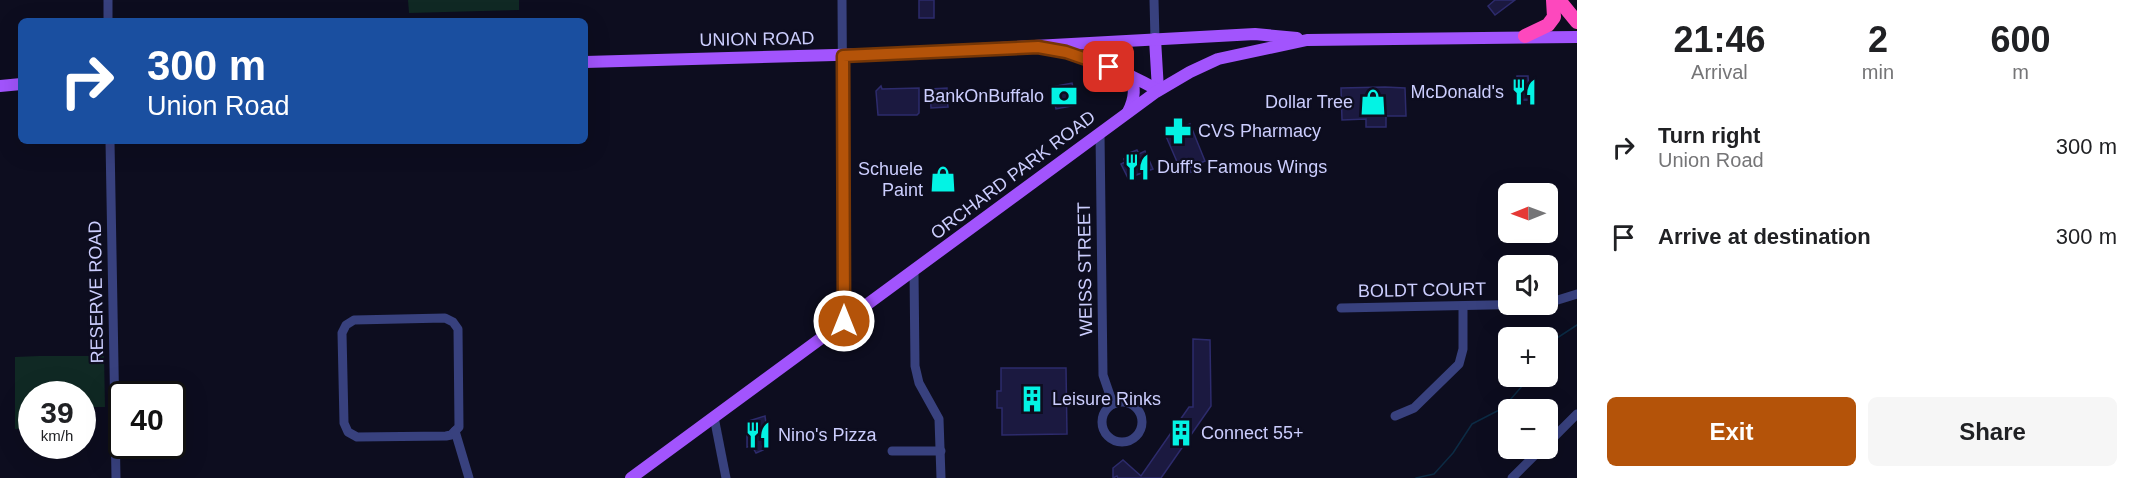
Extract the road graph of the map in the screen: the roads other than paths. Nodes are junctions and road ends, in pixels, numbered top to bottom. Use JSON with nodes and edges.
{"nodes":[{"id":1,"x":108,"y":0,"type":"edge"},
{"id":2,"x":842,"y":0,"type":"edge"},
{"id":3,"x":1154,"y":0,"type":"edge"},
{"id":4,"x":1553,"y":0,"type":"edge"},
{"id":5,"x":1559,"y":0,"type":"edge"},
{"id":6,"x":1571,"y":0,"type":"edge"},
{"id":7,"x":1577,"y":8,"type":"edge"},
{"id":8,"x":108,"y":18,"type":"edge"},
{"id":9,"x":1577,"y":22,"type":"edge"},
{"id":10,"x":1525,"y":36,"type":"junction"},
{"id":11,"x":1577,"y":37,"type":"edge"},
{"id":12,"x":1155,"y":39,"type":"junction"},
{"id":13,"x":1307,"y":40,"type":"junction"},
{"id":14,"x":1110,"y":41,"type":"junction"},
{"id":15,"x":1038,"y":47,"type":"junction"},
{"id":16,"x":843,"y":56,"type":"junction"},
{"id":17,"x":1157,"y":57,"type":"junction"},
{"id":18,"x":588,"y":62,"type":"edge"},
{"id":19,"x":1109,"y":67,"type":"junction"},
{"id":20,"x":1129,"y":74,"type":"junction"},
{"id":21,"x":18,"y":84,"type":"edge"},
{"id":22,"x":0,"y":86,"type":"edge"},
{"id":23,"x":1158,"y":90,"type":"junction"},
{"id":24,"x":1127,"y":113,"type":"junction"},
{"id":25,"x":1100,"y":133,"type":"junction"},
{"id":26,"x":110,"y":144,"type":"edge"},
{"id":27,"x":914,"y":271,"type":"junction"},
{"id":28,"x":1577,"y":294,"type":"edge"},
{"id":29,"x":1558,"y":300,"type":"edge"},
{"id":30,"x":1498,"y":305,"type":"edge"},
{"id":31,"x":1463,"y":306,"type":"junction"},
{"id":32,"x":1341,"y":308,"type":"dead end"},
{"id":33,"x":844,"y":321,"type":"junction"},
{"id":34,"x":1113,"y":404,"type":"junction"},
{"id":35,"x":1577,"y":414,"type":"edge"},
{"id":36,"x":1395,"y":416,"type":"dead end"},
{"id":37,"x":714,"y":417,"type":"junction"},
{"id":38,"x":455,"y":431,"type":"junction"},
{"id":39,"x":1558,"y":433,"type":"edge"},
{"id":40,"x":892,"y":451,"type":"dead end"},
{"id":41,"x":941,"y":451,"type":"junction"},
{"id":42,"x":1531,"y":459,"type":"edge"},
{"id":43,"x":116,"y":478,"type":"edge"},
{"id":44,"x":469,"y":478,"type":"edge"},
{"id":45,"x":631,"y":478,"type":"edge"},
{"id":46,"x":726,"y":478,"type":"edge"},
{"id":47,"x":941,"y":478,"type":"edge"},
{"id":48,"x":1512,"y":478,"type":"edge"}],
"edges":[{"from":1,"to":8,"type":"street"},
{"from":2,"to":16,"type":"street"},
{"from":3,"to":12,"type":"street"},
{"from":4,"to":10,"type":"highway"},
{"from":5,"to":9,"type":"highway"},
{"from":6,"to":7,"type":"highway"},
{"from":10,"to":11,"type":"main road","name":"ORCHARD PARK ROAD"},
{"from":10,"to":13,"type":"main road","name":"ORCHARD PARK ROAD"},
{"from":12,"to":13,"type":"main road","name":"UNION ROAD"},
{"from":12,"to":14,"type":"main road","name":"UNION ROAD"},
{"from":12,"to":17,"type":"main road"},
{"from":13,"to":23,"type":"main road","name":"ORCHARD PARK ROAD"},
{"from":14,"to":15,"type":"main road","name":"UNION ROAD"},
{"from":14,"to":19,"type":"main road"},
{"from":15,"to":16,"type":"main road","name":"UNION ROAD"},
{"from":15,"to":19,"type":"main road","name":"UNION ROAD"},
{"from":16,"to":18,"type":"main road","name":"UNION ROAD"},
{"from":16,"to":33,"type":"street"},
{"from":17,"to":20,"type":"main road"},
{"from":17,"to":23,"type":"main road"},
{"from":19,"to":20,"type":"main road","name":"UNION ROAD"},
{"from":20,"to":23,"type":"main road","name":"UNION ROAD"},
{"from":20,"to":24,"type":"main road"},
{"from":21,"to":22,"type":"main road"},
{"from":23,"to":24,"type":"main road","name":"ORCHARD PARK ROAD"},
{"from":24,"to":25,"type":"main road","name":"ORCHARD PARK ROAD"},
{"from":25,"to":27,"type":"main road","name":"ORCHARD PARK ROAD"},
{"from":25,"to":34,"type":"street","name":"WEISS STREET"},
{"from":26,"to":43,"type":"street","name":"RESERVE ROAD"},
{"from":27,"to":33,"type":"main road","name":"ORCHARD PARK ROAD"},
{"from":27,"to":41,"type":"street"},
{"from":28,"to":29,"type":"street"},
{"from":30,"to":31,"type":"street","name":"BOLDT COURT"},
{"from":31,"to":32,"type":"street","name":"BOLDT COURT"},
{"from":31,"to":36,"type":"street"},
{"from":33,"to":37,"type":"main road","name":"ORCHARD PARK ROAD"},
{"from":34,"to":34,"type":"street"},
{"from":35,"to":39,"type":"street"},
{"from":37,"to":45,"type":"main road","name":"ORCHARD PARK ROAD"},
{"from":37,"to":46,"type":"street"},
{"from":38,"to":38,"type":"street"},
{"from":38,"to":44,"type":"street"},
{"from":40,"to":41,"type":"street"},
{"from":41,"to":47,"type":"street"},
{"from":42,"to":48,"type":"street"}]}
